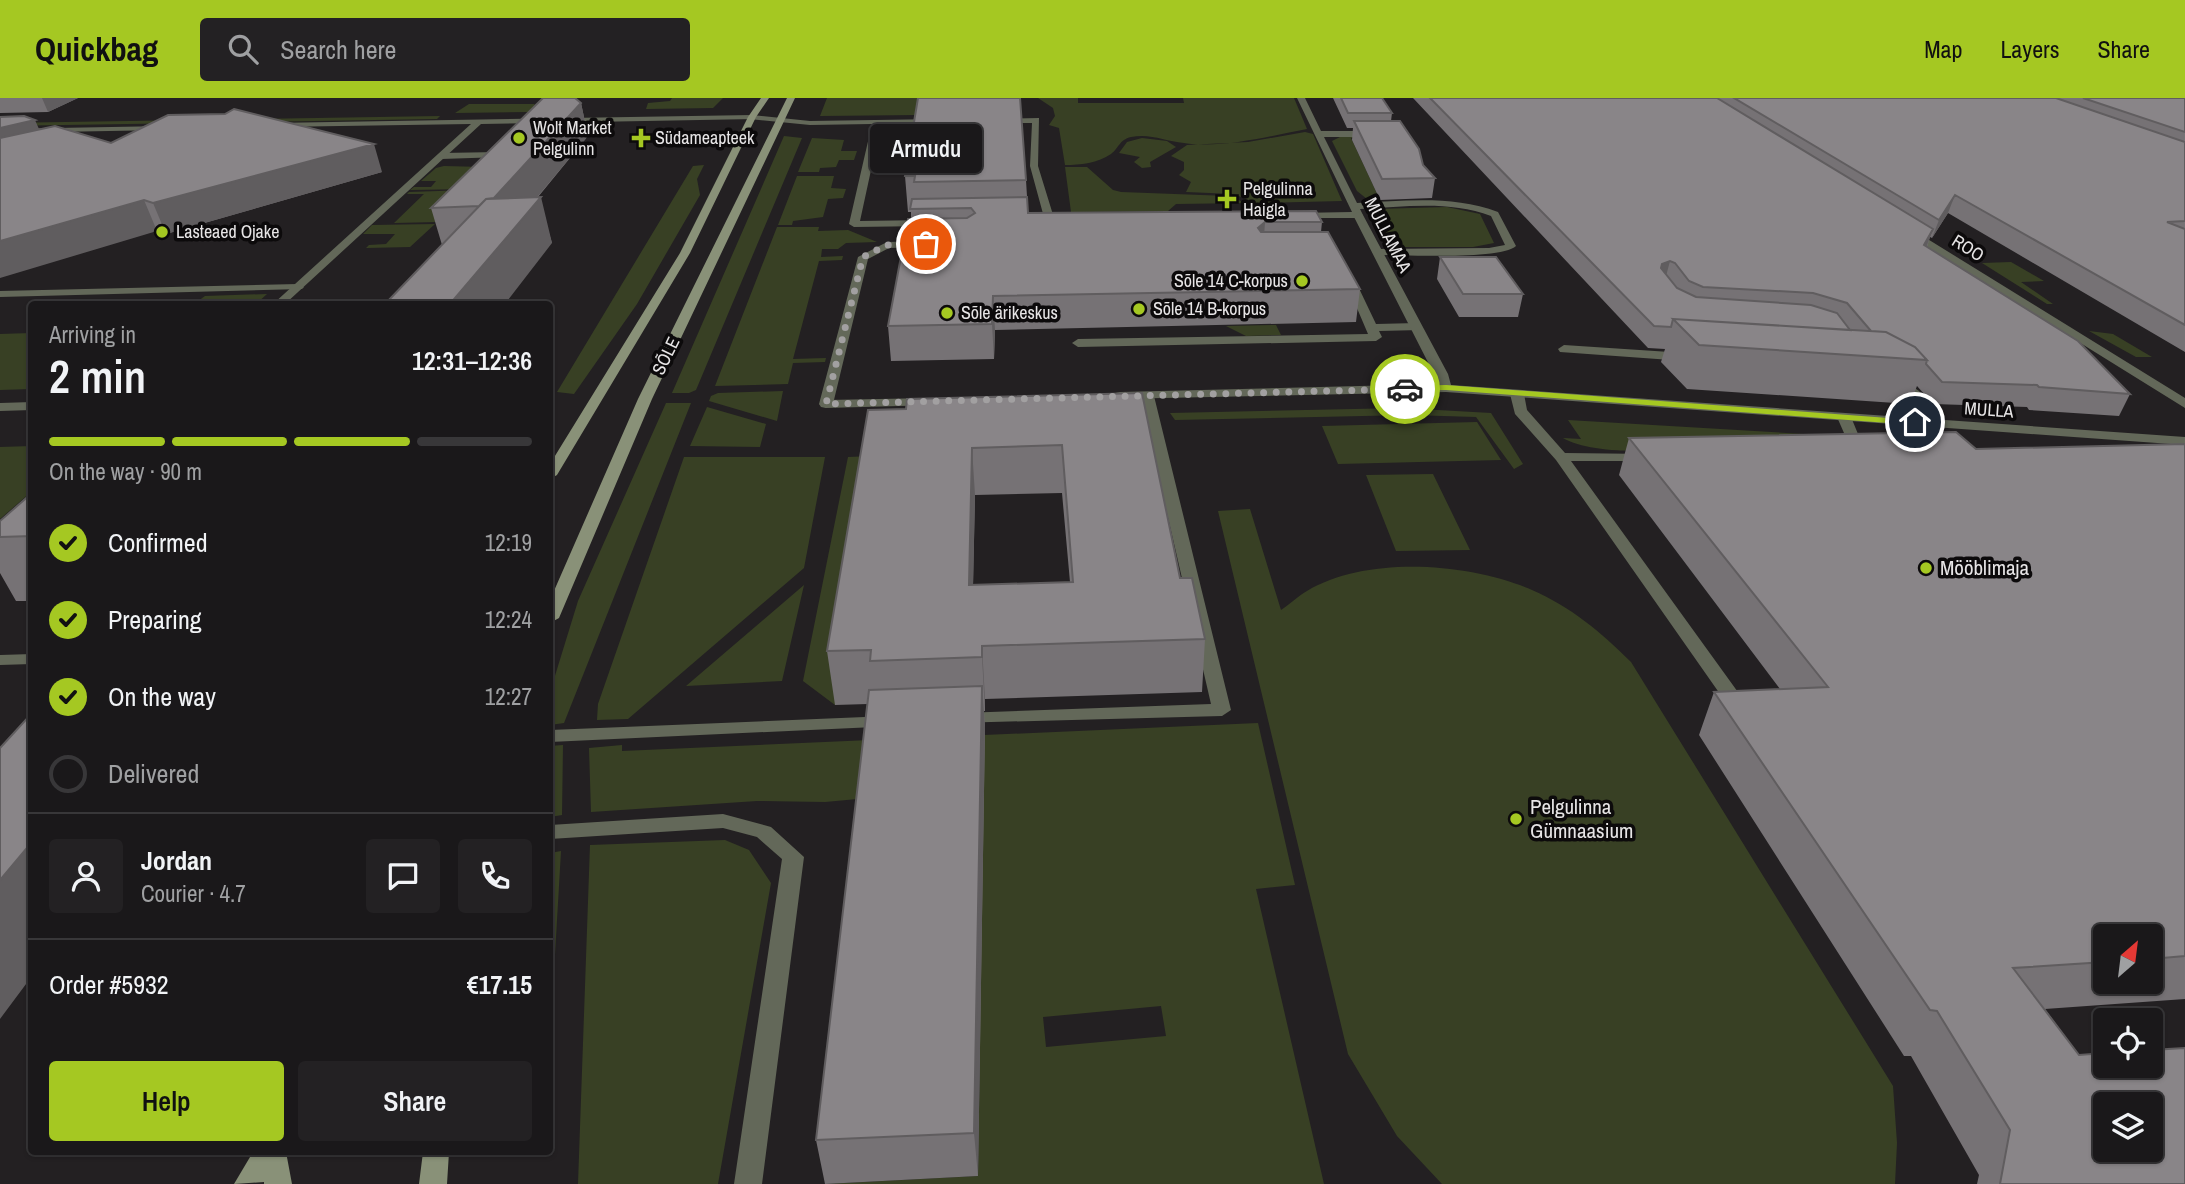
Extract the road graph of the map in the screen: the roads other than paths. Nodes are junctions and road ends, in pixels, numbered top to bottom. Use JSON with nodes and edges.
{"nodes":[{"id":1,"x":765,"y":98,"type":"edge"},
{"id":2,"x":792,"y":98,"type":"edge"},
{"id":3,"x":1300,"y":98,"type":"edge"},
{"id":4,"x":752,"y":117,"type":"junction"},
{"id":5,"x":780,"y":120,"type":"junction"},
{"id":6,"x":951,"y":121,"type":"edge"},
{"id":7,"x":987,"y":121,"type":"edge"},
{"id":8,"x":478,"y":122,"type":"junction"},
{"id":9,"x":877,"y":122,"type":"junction"},
{"id":10,"x":264,"y":126,"type":"edge"},
{"id":11,"x":174,"y":127,"type":"edge"},
{"id":12,"x":154,"y":128,"type":"junction"},
{"id":13,"x":0,"y":131,"type":"edge"},
{"id":14,"x":1320,"y":134,"type":"junction"},
{"id":15,"x":1387,"y":134,"type":"edge"},
{"id":16,"x":102,"y":141,"type":"edge"},
{"id":17,"x":499,"y":155,"type":"edge"},
{"id":18,"x":441,"y":156,"type":"junction"},
{"id":19,"x":1434,"y":190,"type":"edge"},
{"id":20,"x":1447,"y":204,"type":"junction"},
{"id":21,"x":1355,"y":210,"type":"junction"},
{"id":22,"x":1288,"y":216,"type":"edge"},
{"id":23,"x":1078,"y":220,"type":"edge"},
{"id":24,"x":1037,"y":221,"type":"edge"},
{"id":25,"x":1050,"y":221,"type":"junction"},
{"id":26,"x":945,"y":222,"type":"edge"},
{"id":27,"x":1904,"y":228,"type":"edge"},
{"id":28,"x":943,"y":244,"type":"edge"},
{"id":29,"x":1377,"y":252,"type":"junction"},
{"id":30,"x":1345,"y":269,"type":"edge"},
{"id":31,"x":298,"y":287,"type":"junction"},
{"id":32,"x":0,"y":294,"type":"edge"},
{"id":33,"x":282,"y":301,"type":"edge"},
{"id":34,"x":1417,"y":327,"type":"junction"},
{"id":35,"x":1372,"y":328,"type":"junction"},
{"id":36,"x":1078,"y":343,"type":"dead end"},
{"id":37,"x":1564,"y":349,"type":"dead end"},
{"id":38,"x":1703,"y":358,"type":"edge"},
{"id":39,"x":1881,"y":372,"type":"edge"},
{"id":40,"x":1446,"y":388,"type":"junction"},
{"id":41,"x":1517,"y":394,"type":"junction"},
{"id":42,"x":1147,"y":396,"type":"junction"},
{"id":43,"x":1110,"y":397,"type":"edge"},
{"id":44,"x":950,"y":401,"type":"edge"},
{"id":45,"x":2185,"y":404,"type":"edge"},
{"id":46,"x":28,"y":405,"type":"edge"},
{"id":47,"x":0,"y":407,"type":"edge"},
{"id":48,"x":1844,"y":417,"type":"junction"},
{"id":49,"x":1939,"y":424,"type":"junction"},
{"id":50,"x":2185,"y":441,"type":"edge"},
{"id":51,"x":1561,"y":457,"type":"junction"},
{"id":52,"x":1654,"y":457,"type":"edge"},
{"id":53,"x":1814,"y":457,"type":"edge"},
{"id":54,"x":553,"y":470,"type":"edge"},
{"id":55,"x":553,"y":611,"type":"edge"},
{"id":56,"x":28,"y":659,"type":"edge"},
{"id":57,"x":0,"y":660,"type":"edge"},
{"id":58,"x":1747,"y":718,"type":"edge"},
{"id":59,"x":950,"y":720,"type":"edge"},
{"id":60,"x":909,"y":721,"type":"edge"},
{"id":61,"x":553,"y":736,"type":"edge"},
{"id":62,"x":553,"y":832,"type":"edge"},
{"id":63,"x":265,"y":1155,"type":"edge"},
{"id":64,"x":273,"y":1155,"type":"edge"},
{"id":65,"x":436,"y":1155,"type":"edge"},
{"id":66,"x":248,"y":1184,"type":"edge"},
{"id":67,"x":278,"y":1184,"type":"edge"},
{"id":68,"x":433,"y":1184,"type":"edge"},
{"id":69,"x":748,"y":1184,"type":"edge"}],
"edges":[{"from":1,"to":4,"type":"main road","name":"SÕLE"},
{"from":2,"to":5,"type":"main road","name":"SÕLE"},
{"from":3,"to":14,"type":"street","name":"MULLAMAA"},
{"from":4,"to":5,"type":"street"},
{"from":4,"to":8,"type":"street"},
{"from":4,"to":54,"type":"main road","name":"SÕLE"},
{"from":5,"to":9,"type":"street"},
{"from":5,"to":55,"type":"main road","name":"SÕLE"},
{"from":6,"to":9,"type":"street"},
{"from":7,"to":25,"type":"street"},
{"from":8,"to":10,"type":"street"},
{"from":8,"to":18,"type":"street"},
{"from":9,"to":26,"type":"street"},
{"from":11,"to":12,"type":"street"},
{"from":12,"to":13,"type":"street"},
{"from":12,"to":16,"type":"street"},
{"from":14,"to":15,"type":"street"},
{"from":14,"to":21,"type":"street","name":"MULLAMAA"},
{"from":17,"to":18,"type":"street"},
{"from":18,"to":31,"type":"street"},
{"from":19,"to":20,"type":"street"},
{"from":20,"to":21,"type":"street"},
{"from":20,"to":29,"type":"street"},
{"from":21,"to":22,"type":"street"},
{"from":21,"to":29,"type":"street","name":"MULLAMAA"},
{"from":23,"to":25,"type":"street"},
{"from":24,"to":25,"type":"street"},
{"from":27,"to":45,"type":"street","name":"ROO"},
{"from":28,"to":44,"type":"street"},
{"from":29,"to":34,"type":"street","name":"MULLAMAA"},
{"from":30,"to":35,"type":"street"},
{"from":31,"to":32,"type":"street"},
{"from":31,"to":33,"type":"street"},
{"from":34,"to":35,"type":"street"},
{"from":34,"to":40,"type":"street","name":"MULLAMAA"},
{"from":35,"to":36,"type":"street"},
{"from":37,"to":38,"type":"street"},
{"from":39,"to":49,"type":"street"},
{"from":40,"to":41,"type":"street","name":"MULLA"},
{"from":40,"to":42,"type":"street","name":"MULLA"},
{"from":41,"to":48,"type":"street","name":"MULLA"},
{"from":41,"to":51,"type":"street"},
{"from":42,"to":43,"type":"street","name":"MULLA"},
{"from":42,"to":59,"type":"street"},
{"from":46,"to":47,"type":"street"},
{"from":48,"to":49,"type":"street","name":"MULLA"},
{"from":48,"to":53,"type":"street"},
{"from":49,"to":50,"type":"street","name":"MULLA"},
{"from":51,"to":52,"type":"street"},
{"from":51,"to":58,"type":"street"},
{"from":56,"to":57,"type":"street"},
{"from":60,"to":61,"type":"street"},
{"from":62,"to":69,"type":"street"},
{"from":63,"to":66,"type":"main road"},
{"from":64,"to":67,"type":"main road"},
{"from":65,"to":68,"type":"main road"}]}
